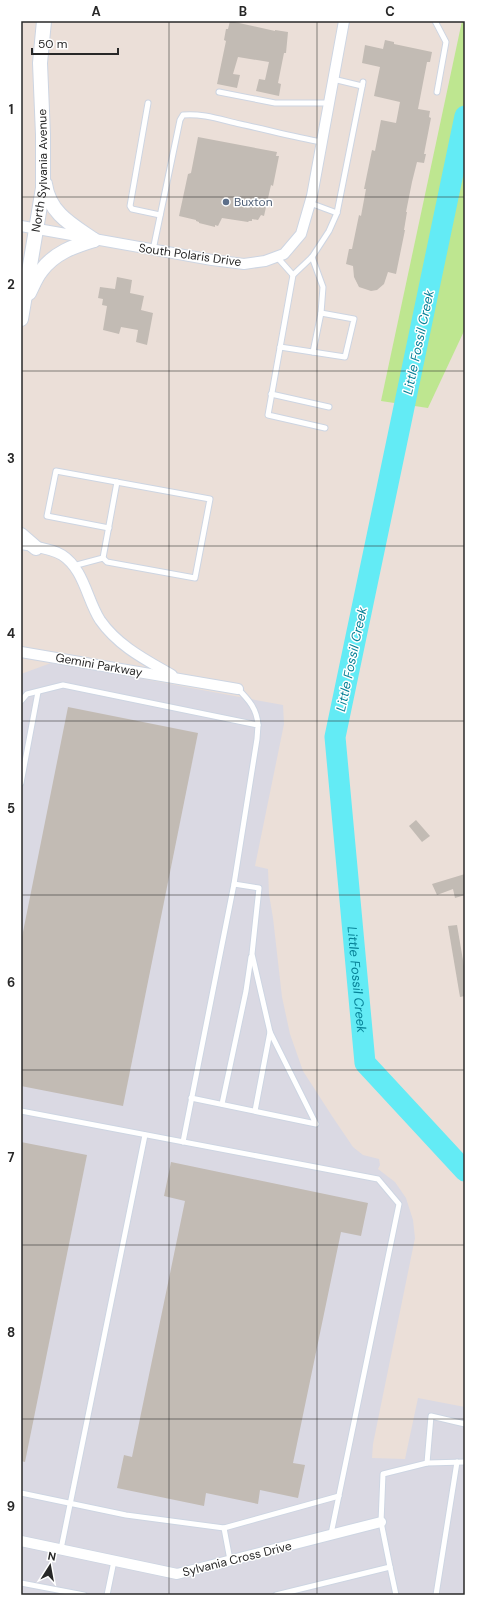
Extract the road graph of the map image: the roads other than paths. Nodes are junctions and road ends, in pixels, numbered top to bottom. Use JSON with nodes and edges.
{"nodes":[{"id":1,"x":44,"y":21,"type":"edge"},
{"id":2,"x":344,"y":21,"type":"edge"},
{"id":3,"x":435,"y":21,"type":"edge"},
{"id":4,"x":333,"y":79,"type":"junction"},
{"id":5,"x":219,"y":92,"type":"dead end"},
{"id":6,"x":437,"y":92,"type":"dead end"},
{"id":7,"x":148,"y":103,"type":"dead end"},
{"id":8,"x":329,"y":103,"type":"junction"},
{"id":9,"x":322,"y":142,"type":"junction"},
{"id":10,"x":43,"y":172,"type":"junction"},
{"id":11,"x":310,"y":203,"type":"junction"},
{"id":12,"x":337,"y":213,"type":"junction"},
{"id":13,"x":160,"y":215,"type":"junction"},
{"id":14,"x":21,"y":226,"type":"edge"},
{"id":15,"x":36,"y":229,"type":"junction"},
{"id":16,"x":94,"y":240,"type":"junction"},
{"id":17,"x":153,"y":250,"type":"junction"},
{"id":18,"x":277,"y":257,"type":"junction"},
{"id":19,"x":312,"y":257,"type":"junction"},
{"id":20,"x":293,"y":276,"type":"junction"},
{"id":21,"x":24,"y":301,"type":"junction"},
{"id":22,"x":321,"y":313,"type":"junction"},
{"id":23,"x":21,"y":318,"type":"edge"},
{"id":24,"x":280,"y":347,"type":"junction"},
{"id":25,"x":313,"y":352,"type":"junction"},
{"id":26,"x":271,"y":394,"type":"junction"},
{"id":27,"x":329,"y":407,"type":"dead end"},
{"id":28,"x":325,"y":428,"type":"dead end"},
{"id":29,"x":117,"y":482,"type":"junction"},
{"id":30,"x":109,"y":528,"type":"junction"},
{"id":31,"x":21,"y":534,"type":"edge"},
{"id":32,"x":21,"y":544,"type":"edge"},
{"id":33,"x":36,"y":548,"type":"junction"},
{"id":34,"x":103,"y":558,"type":"junction"},
{"id":35,"x":73,"y":566,"type":"junction"},
{"id":36,"x":21,"y":652,"type":"edge"},
{"id":37,"x":177,"y":679,"type":"junction"},
{"id":38,"x":238,"y":689,"type":"joint"},
{"id":39,"x":38,"y":692,"type":"junction"},
{"id":40,"x":21,"y":701,"type":"edge"},
{"id":41,"x":258,"y":726,"type":"junction"},
{"id":42,"x":21,"y":783,"type":"edge"},
{"id":43,"x":234,"y":884,"type":"junction"},
{"id":44,"x":252,"y":954,"type":"junction"},
{"id":45,"x":270,"y":1032,"type":"junction"},
{"id":46,"x":192,"y":1098,"type":"junction"},
{"id":47,"x":222,"y":1104,"type":"junction"},
{"id":48,"x":21,"y":1111,"type":"edge"},
{"id":49,"x":255,"y":1111,"type":"junction"},
{"id":50,"x":145,"y":1135,"type":"junction"},
{"id":51,"x":182,"y":1142,"type":"junction"},
{"id":52,"x":465,"y":1424,"type":"edge"},
{"id":53,"x":457,"y":1462,"type":"junction"},
{"id":54,"x":465,"y":1462,"type":"edge"},
{"id":55,"x":427,"y":1463,"type":"junction"},
{"id":56,"x":21,"y":1493,"type":"edge"},
{"id":57,"x":338,"y":1496,"type":"junction"},
{"id":58,"x":70,"y":1503,"type":"junction"},
{"id":59,"x":382,"y":1522,"type":"junction"},
{"id":60,"x":224,"y":1528,"type":"junction"},
{"id":61,"x":331,"y":1535,"type":"junction"},
{"id":62,"x":21,"y":1541,"type":"edge"},
{"id":63,"x":61,"y":1549,"type":"junction"},
{"id":64,"x":230,"y":1560,"type":"junction"},
{"id":65,"x":114,"y":1561,"type":"junction"},
{"id":66,"x":390,"y":1567,"type":"junction"},
{"id":67,"x":21,"y":1583,"type":"edge"},
{"id":68,"x":84,"y":1595,"type":"edge"},
{"id":69,"x":107,"y":1595,"type":"edge"},
{"id":70,"x":276,"y":1595,"type":"edge"},
{"id":71,"x":396,"y":1595,"type":"edge"},
{"id":72,"x":436,"y":1595,"type":"edge"}],
"edges":[{"from":1,"to":10,"type":"main road","name":"North Sylvania Avenue"},
{"from":2,"to":4,"type":"street","name":"South Polaris Drive"},
{"from":3,"to":6,"type":"lane"},
{"from":4,"to":8,"type":"street","name":"South Polaris Drive"},
{"from":4,"to":12,"type":"lane"},
{"from":5,"to":8,"type":"lane"},
{"from":7,"to":13,"type":"lane"},
{"from":8,"to":9,"type":"street","name":"South Polaris Drive"},
{"from":9,"to":11,"type":"street","name":"South Polaris Drive"},
{"from":9,"to":13,"type":"lane"},
{"from":10,"to":15,"type":"main road","name":"North Sylvania Avenue"},
{"from":10,"to":16,"type":"main road"},
{"from":11,"to":12,"type":"lane"},
{"from":11,"to":18,"type":"street","name":"South Polaris Drive"},
{"from":12,"to":19,"type":"lane"},
{"from":13,"to":17,"type":"lane"},
{"from":14,"to":15,"type":"street","name":"South Polaris Drive"},
{"from":15,"to":16,"type":"street","name":"South Polaris Drive"},
{"from":15,"to":21,"type":"main road","name":"North Sylvania Avenue"},
{"from":16,"to":17,"type":"street","name":"South Polaris Drive"},
{"from":16,"to":21,"type":"main road"},
{"from":17,"to":18,"type":"street","name":"South Polaris Drive"},
{"from":18,"to":20,"type":"lane"},
{"from":19,"to":20,"type":"lane"},
{"from":19,"to":22,"type":"lane"},
{"from":20,"to":24,"type":"lane"},
{"from":21,"to":23,"type":"main road","name":"North Sylvania Avenue"},
{"from":22,"to":25,"type":"lane"},
{"from":22,"to":25,"type":"lane"},
{"from":24,"to":25,"type":"lane"},
{"from":24,"to":26,"type":"lane"},
{"from":26,"to":27,"type":"lane"},
{"from":26,"to":28,"type":"lane"},
{"from":29,"to":30,"type":"lane"},
{"from":29,"to":30,"type":"lane"},
{"from":29,"to":34,"type":"lane"},
{"from":30,"to":34,"type":"lane"},
{"from":31,"to":33,"type":"main road"},
{"from":32,"to":33,"type":"street","name":"Gemini Parkway"},
{"from":33,"to":35,"type":"street","name":"Gemini Parkway"},
{"from":34,"to":35,"type":"lane"},
{"from":35,"to":37,"type":"street","name":"Gemini Parkway"},
{"from":36,"to":37,"type":"street","name":"Gemini Parkway"},
{"from":37,"to":38,"type":"street","name":"Gemini Parkway"},
{"from":38,"to":41,"type":"lane"},
{"from":39,"to":40,"type":"lane"},
{"from":39,"to":41,"type":"lane"},
{"from":39,"to":42,"type":"lane"},
{"from":41,"to":43,"type":"lane"},
{"from":43,"to":44,"type":"lane"},
{"from":43,"to":46,"type":"lane"},
{"from":44,"to":45,"type":"lane"},
{"from":44,"to":47,"type":"lane"},
{"from":45,"to":49,"type":"lane"},
{"from":45,"to":49,"type":"lane"},
{"from":46,"to":47,"type":"lane"},
{"from":46,"to":51,"type":"lane"},
{"from":47,"to":49,"type":"lane"},
{"from":48,"to":50,"type":"lane"},
{"from":50,"to":51,"type":"lane"},
{"from":50,"to":58,"type":"lane"},
{"from":51,"to":57,"type":"lane"},
{"from":52,"to":55,"type":"lane"},
{"from":53,"to":54,"type":"lane"},
{"from":53,"to":55,"type":"lane"},
{"from":53,"to":72,"type":"lane"},
{"from":55,"to":59,"type":"lane"},
{"from":56,"to":58,"type":"lane"},
{"from":57,"to":60,"type":"lane"},
{"from":57,"to":61,"type":"lane"},
{"from":58,"to":60,"type":"lane"},
{"from":58,"to":63,"type":"lane"},
{"from":59,"to":61,"type":"street","name":"Sylvania Cross Drive"},
{"from":59,"to":66,"type":"lane"},
{"from":60,"to":64,"type":"lane"},
{"from":61,"to":64,"type":"street","name":"Sylvania Cross Drive"},
{"from":62,"to":63,"type":"street","name":"Sylvania Cross Drive"},
{"from":63,"to":65,"type":"street","name":"Sylvania Cross Drive"},
{"from":64,"to":65,"type":"street","name":"Sylvania Cross Drive"},
{"from":65,"to":69,"type":"lane"},
{"from":66,"to":70,"type":"lane"},
{"from":66,"to":71,"type":"lane"},
{"from":67,"to":68,"type":"lane"}]}
